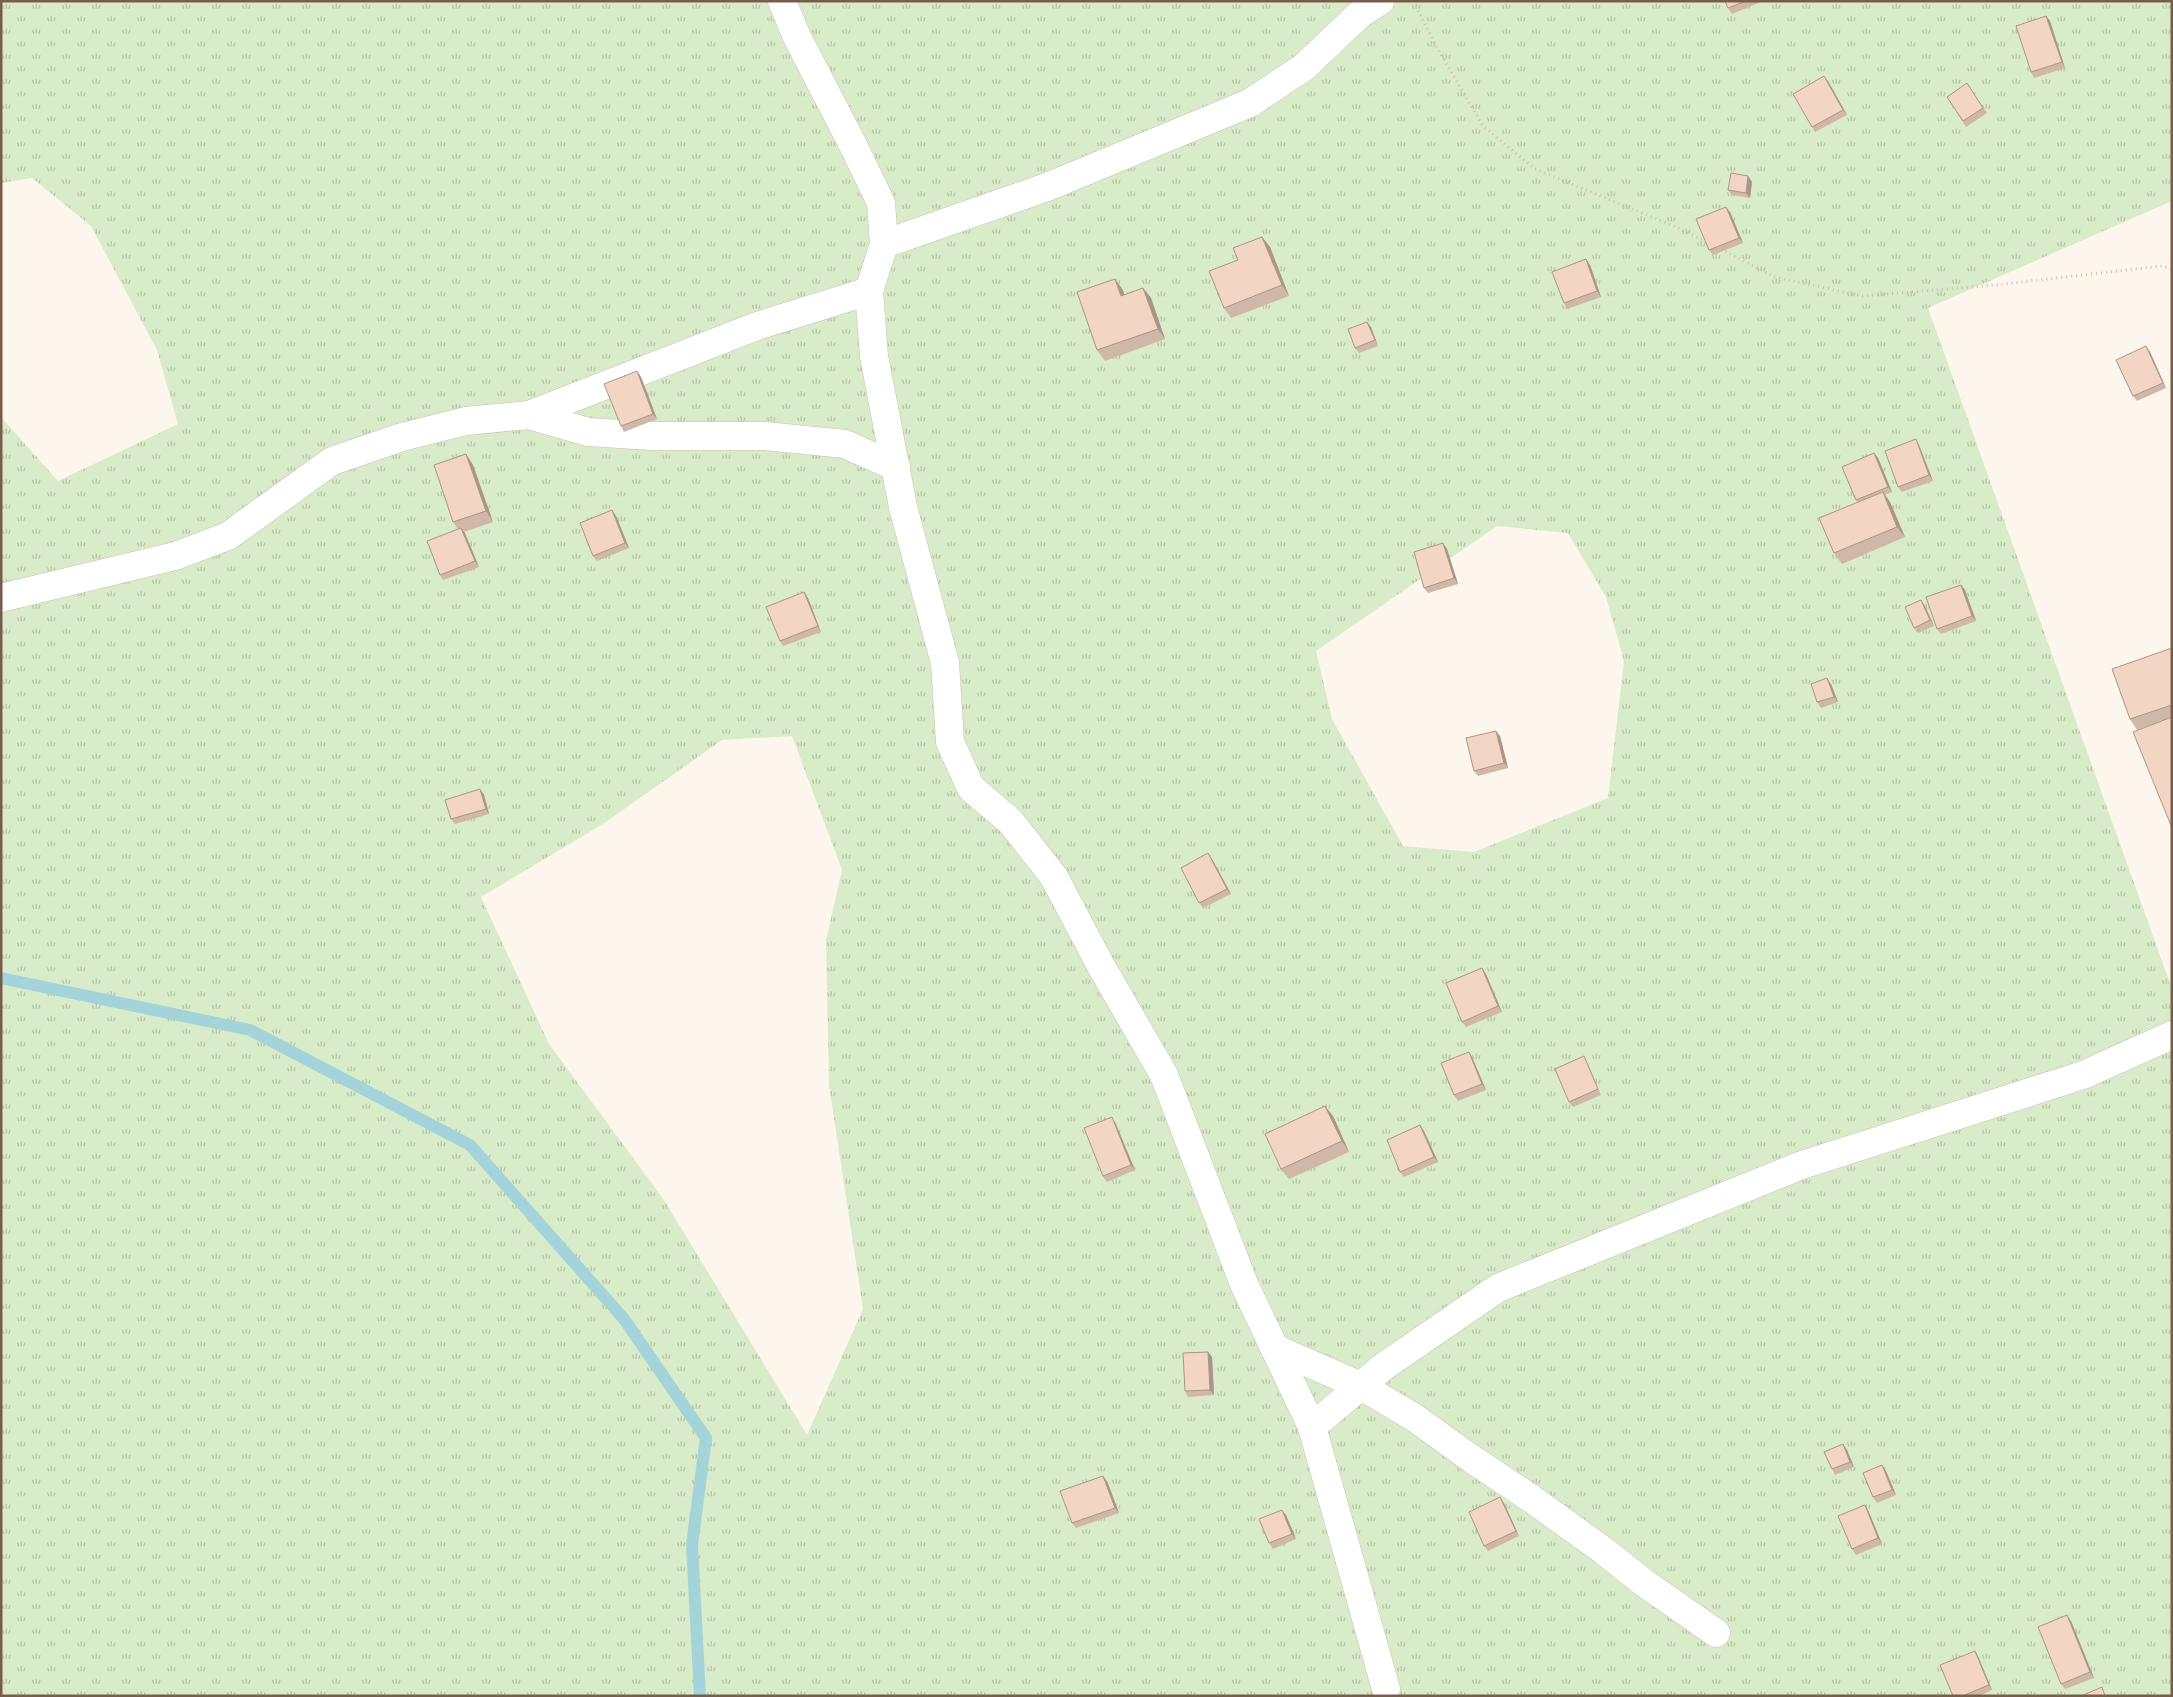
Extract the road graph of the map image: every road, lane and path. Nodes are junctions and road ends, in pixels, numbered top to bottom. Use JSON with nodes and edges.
{"nodes":[{"id":1,"x":782,"y":1,"type":"edge"},
{"id":2,"x":1380,"y":1,"type":"edge"},
{"id":3,"x":1414,"y":1,"type":"edge"},
{"id":4,"x":884,"y":244,"type":"junction"},
{"id":5,"x":2172,"y":269,"type":"edge"},
{"id":6,"x":869,"y":291,"type":"junction"},
{"id":7,"x":528,"y":416,"type":"junction"},
{"id":8,"x":896,"y":468,"type":"junction"},
{"id":9,"x":1,"y":598,"type":"edge"},
{"id":10,"x":2172,"y":1035,"type":"edge"},
{"id":11,"x":1274,"y":1348,"type":"junction"},
{"id":12,"x":1361,"y":1386,"type":"junction"},
{"id":13,"x":1312,"y":1427,"type":"junction"},
{"id":14,"x":1716,"y":1634,"type":"dead end"},
{"id":15,"x":1386,"y":1689,"type":"dead end"}],
"edges":[{"from":1,"to":4,"type":"street"},
{"from":2,"to":4,"type":"street"},
{"from":3,"to":5,"type":"path"},
{"from":4,"to":6,"type":"street"},
{"from":6,"to":7,"type":"street"},
{"from":6,"to":8,"type":"street"},
{"from":7,"to":8,"type":"street"},
{"from":7,"to":9,"type":"street"},
{"from":8,"to":11,"type":"street"},
{"from":10,"to":12,"type":"street"},
{"from":11,"to":12,"type":"street"},
{"from":11,"to":13,"type":"street"},
{"from":12,"to":13,"type":"street"},
{"from":12,"to":14,"type":"street"},
{"from":13,"to":15,"type":"street"}]}
